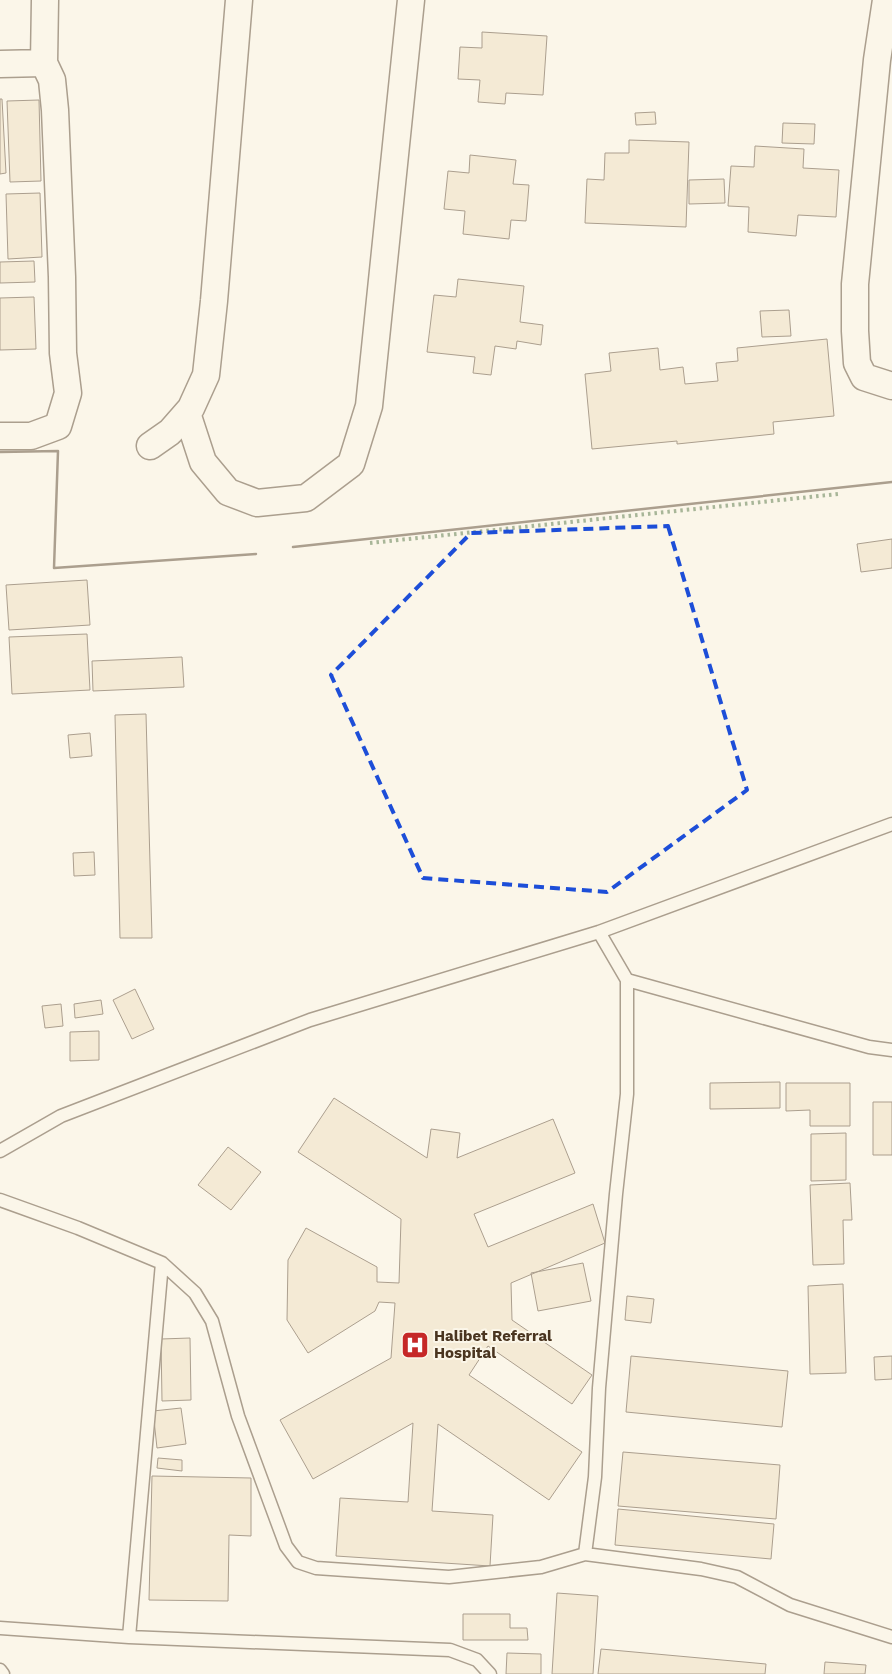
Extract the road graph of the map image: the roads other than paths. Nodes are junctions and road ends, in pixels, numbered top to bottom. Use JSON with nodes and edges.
{"nodes":[{"id":1,"x":45,"y":0,"type":"edge"},
{"id":2,"x":239,"y":0,"type":"edge"},
{"id":3,"x":411,"y":0,"type":"edge"},
{"id":4,"x":886,"y":0,"type":"edge"},
{"id":5,"x":44,"y":63,"type":"junction"},
{"id":6,"x":0,"y":64,"type":"edge"},
{"id":7,"x":892,"y":386,"type":"edge"},
{"id":8,"x":187,"y":413,"type":"junction"},
{"id":9,"x":0,"y":436,"type":"edge"},
{"id":10,"x":150,"y":446,"type":"dead end"},
{"id":11,"x":892,"y":824,"type":"edge"},
{"id":12,"x":598,"y":932,"type":"junction"},
{"id":13,"x":627,"y":980,"type":"junction"},
{"id":14,"x":892,"y":1050,"type":"edge"},
{"id":15,"x":0,"y":1151,"type":"edge"},
{"id":16,"x":0,"y":1200,"type":"edge"},
{"id":17,"x":162,"y":1263,"type":"junction"},
{"id":18,"x":585,"y":1554,"type":"junction"},
{"id":19,"x":0,"y":1628,"type":"edge"},
{"id":20,"x":130,"y":1637,"type":"junction"},
{"id":21,"x":892,"y":1637,"type":"edge"},
{"id":22,"x":0,"y":1670,"type":"edge"},
{"id":23,"x":3,"y":1674,"type":"edge"},
{"id":24,"x":490,"y":1674,"type":"edge"}],
"edges":[{"from":1,"to":5,"type":"street"},
{"from":2,"to":8,"type":"street"},
{"from":3,"to":8,"type":"street"},
{"from":4,"to":7,"type":"street"},
{"from":5,"to":6,"type":"street"},
{"from":5,"to":9,"type":"street"},
{"from":8,"to":10,"type":"street"},
{"from":11,"to":12,"type":"lane"},
{"from":12,"to":13,"type":"lane"},
{"from":12,"to":15,"type":"lane"},
{"from":13,"to":14,"type":"lane"},
{"from":13,"to":18,"type":"lane"},
{"from":16,"to":17,"type":"lane"},
{"from":17,"to":18,"type":"lane"},
{"from":17,"to":20,"type":"lane"},
{"from":18,"to":21,"type":"lane"},
{"from":19,"to":20,"type":"lane"},
{"from":20,"to":24,"type":"lane"},
{"from":22,"to":23,"type":"lane"}]}
